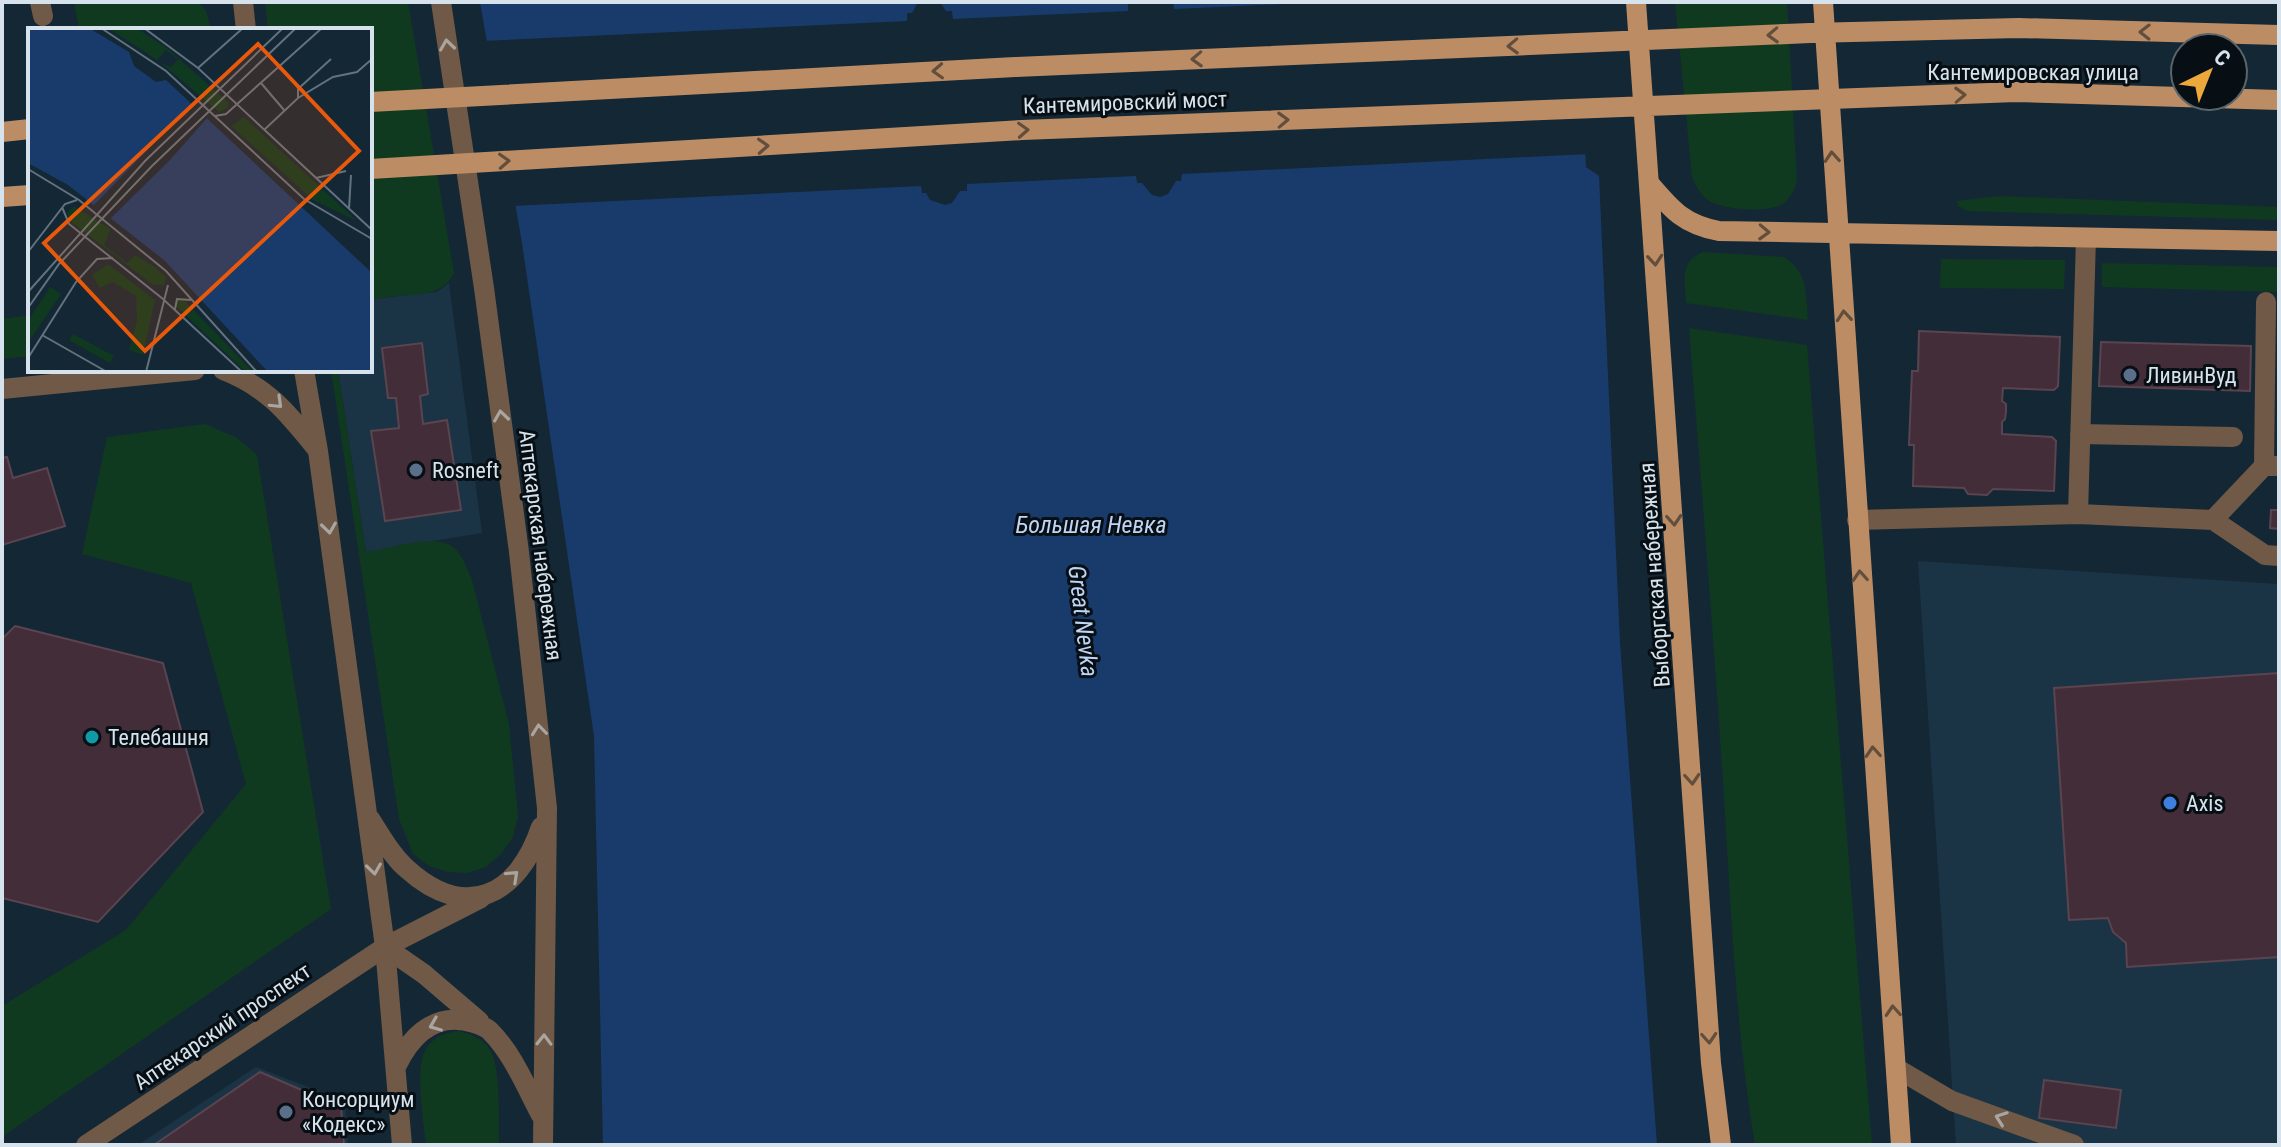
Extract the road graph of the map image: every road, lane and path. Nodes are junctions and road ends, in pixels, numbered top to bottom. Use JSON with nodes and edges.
{"nodes":[{"id":1,"x":441,"y":2,"type":"edge"},
{"id":2,"x":1636,"y":2,"type":"edge"},
{"id":3,"x":1823,"y":2,"type":"edge"},
{"id":4,"x":1879,"y":32,"type":"joint"},
{"id":5,"x":2279,"y":35,"type":"edge"},
{"id":6,"x":1882,"y":98,"type":"joint"},
{"id":7,"x":2279,"y":100,"type":"edge"},
{"id":8,"x":372,"y":102,"type":"edge"},
{"id":9,"x":28,"y":129,"type":"edge"},
{"id":10,"x":2,"y":132,"type":"edge"},
{"id":11,"x":372,"y":169,"type":"edge"},
{"id":12,"x":1649,"y":183,"type":"junction"},
{"id":13,"x":28,"y":195,"type":"edge"},
{"id":14,"x":2,"y":197,"type":"edge"},
{"id":15,"x":1837,"y":234,"type":"junction"},
{"id":16,"x":2086,"y":238,"type":"junction"},
{"id":17,"x":2279,"y":241,"type":"edge"},
{"id":18,"x":2266,"y":302,"type":"dead end"},
{"id":19,"x":175,"y":372,"type":"edge"},
{"id":20,"x":228,"y":372,"type":"edge"},
{"id":21,"x":304,"y":372,"type":"edge"},
{"id":22,"x":2,"y":389,"type":"edge"},
{"id":23,"x":2080,"y":434,"type":"junction"},
{"id":24,"x":2233,"y":437,"type":"dead end"},
{"id":25,"x":318,"y":451,"type":"junction"},
{"id":26,"x":2271,"y":466,"type":"edge"},
{"id":27,"x":2078,"y":514,"type":"junction"},
{"id":28,"x":1857,"y":520,"type":"junction"},
{"id":29,"x":2213,"y":520,"type":"junction"},
{"id":30,"x":2279,"y":556,"type":"edge"},
{"id":31,"x":547,"y":808,"type":"junction"},
{"id":32,"x":366,"y":813,"type":"junction"},
{"id":33,"x":489,"y":895,"type":"junction"},
{"id":34,"x":385,"y":947,"type":"junction"},
{"id":35,"x":488,"y":1028,"type":"junction"},
{"id":36,"x":396,"y":1066,"type":"junction"},
{"id":37,"x":1896,"y":1068,"type":"junction"},
{"id":38,"x":543,"y":1118,"type":"junction"},
{"id":39,"x":86,"y":1145,"type":"edge"},
{"id":40,"x":402,"y":1145,"type":"edge"},
{"id":41,"x":543,"y":1145,"type":"edge"},
{"id":42,"x":1721,"y":1145,"type":"edge"},
{"id":43,"x":1901,"y":1145,"type":"edge"},
{"id":44,"x":2074,"y":1145,"type":"edge"}],
"edges":[{"from":31,"to":1,"type":"street","name":"Аптекарская набережная","one_way":true},
{"from":2,"to":12,"type":"main road","name":"Выборгская набережная"},
{"from":15,"to":3,"type":"main road","one_way":true},
{"from":5,"to":4,"type":"main road","name":"Кантемировская улица","one_way":true},
{"from":4,"to":8,"type":"main road","name":"Кантемировский мост","one_way":true},
{"from":6,"to":7,"type":"main road","name":"Кантемировская улица","one_way":true},
{"from":11,"to":6,"type":"main road","name":"Кантемировский мост","one_way":true},
{"from":9,"to":10,"type":"main road"},
{"from":12,"to":15,"type":"main road","one_way":true},
{"from":12,"to":42,"type":"main road","name":"Выборгская набережная","one_way":true},
{"from":13,"to":14,"type":"main road"},
{"from":15,"to":16,"type":"main road"},
{"from":28,"to":15,"type":"main road","one_way":true},
{"from":16,"to":17,"type":"main road"},
{"from":16,"to":23,"type":"street"},
{"from":18,"to":26,"type":"street"},
{"from":19,"to":22,"type":"street"},
{"from":20,"to":25,"type":"street","one_way":true},
{"from":21,"to":25,"type":"street"},
{"from":23,"to":24,"type":"street"},
{"from":23,"to":27,"type":"street"},
{"from":25,"to":32,"type":"street","one_way":true},
{"from":26,"to":29,"type":"street"},
{"from":27,"to":28,"type":"street"},
{"from":27,"to":29,"type":"street"},
{"from":37,"to":28,"type":"main road","one_way":true},
{"from":29,"to":30,"type":"street"},
{"from":33,"to":31,"type":"street","name":"Аптекарский проспект","one_way":true},
{"from":38,"to":31,"type":"street","name":"Аптекарская набережная","one_way":true},
{"from":32,"to":33,"type":"street"},
{"from":32,"to":34,"type":"street","one_way":true},
{"from":33,"to":34,"type":"street","name":"Аптекарский проспект"},
{"from":34,"to":35,"type":"street"},
{"from":34,"to":36,"type":"street"},
{"from":34,"to":39,"type":"street","name":"Аптекарский проспект"},
{"from":35,"to":36,"type":"street","one_way":true},
{"from":35,"to":38,"type":"street"},
{"from":36,"to":40,"type":"street"},
{"from":37,"to":43,"type":"main road"},
{"from":44,"to":37,"type":"street","one_way":true},
{"from":38,"to":41,"type":"street","name":"Аптекарская набережная"}]}
